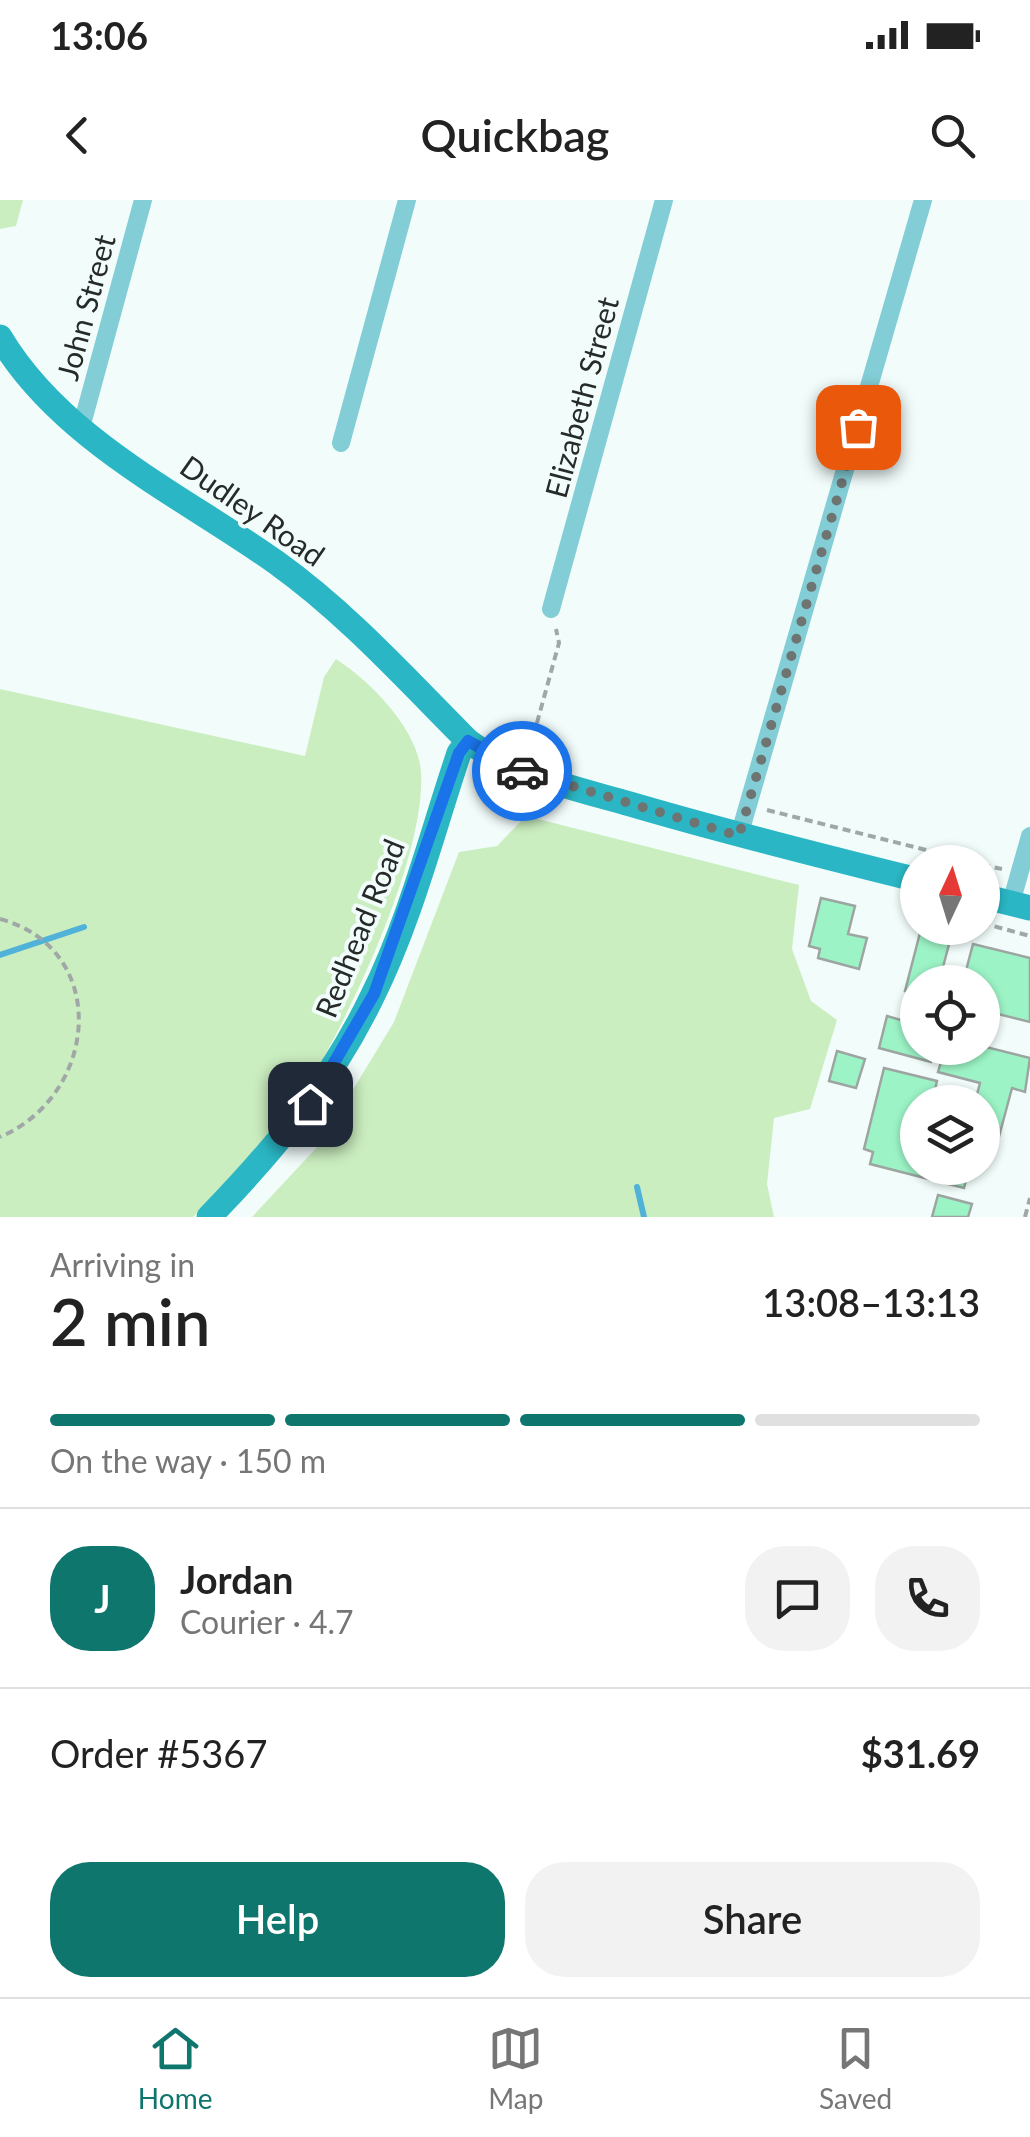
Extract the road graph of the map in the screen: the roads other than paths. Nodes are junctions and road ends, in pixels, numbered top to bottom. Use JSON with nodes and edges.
{"nodes":[{"id":1,"x":144,"y":200,"type":"edge"},
{"id":2,"x":407,"y":200,"type":"edge"},
{"id":3,"x":664,"y":200,"type":"edge"},
{"id":4,"x":924,"y":200,"type":"edge"},
{"id":5,"x":0,"y":337,"type":"edge"},
{"id":6,"x":80,"y":428,"type":"junction"},
{"id":7,"x":340,"y":442,"type":"dead end"},
{"id":8,"x":551,"y":610,"type":"road end"},
{"id":9,"x":468,"y":741,"type":"junction"},
{"id":10,"x":739,"y":836,"type":"junction"},
{"id":11,"x":1030,"y":836,"type":"edge"},
{"id":12,"x":900,"y":876,"type":"edge"},
{"id":13,"x":1021,"y":905,"type":"edge"},
{"id":14,"x":209,"y":1217,"type":"edge"}],
"edges":[{"from":1,"to":6,"type":"street","name":"John Street"},
{"from":2,"to":7,"type":"street"},
{"from":3,"to":8,"type":"street","name":"Elizabeth Street"},
{"from":4,"to":10,"type":"street"},
{"from":5,"to":6,"type":"main road","name":"Dudley Road"},
{"from":6,"to":9,"type":"main road","name":"Dudley Road"},
{"from":9,"to":10,"type":"main road","name":"Dudley Road"},
{"from":9,"to":14,"type":"main road","name":"Redhead Road"},
{"from":10,"to":12,"type":"main road","name":"Dudley Road"},
{"from":11,"to":13,"type":"street"}]}
